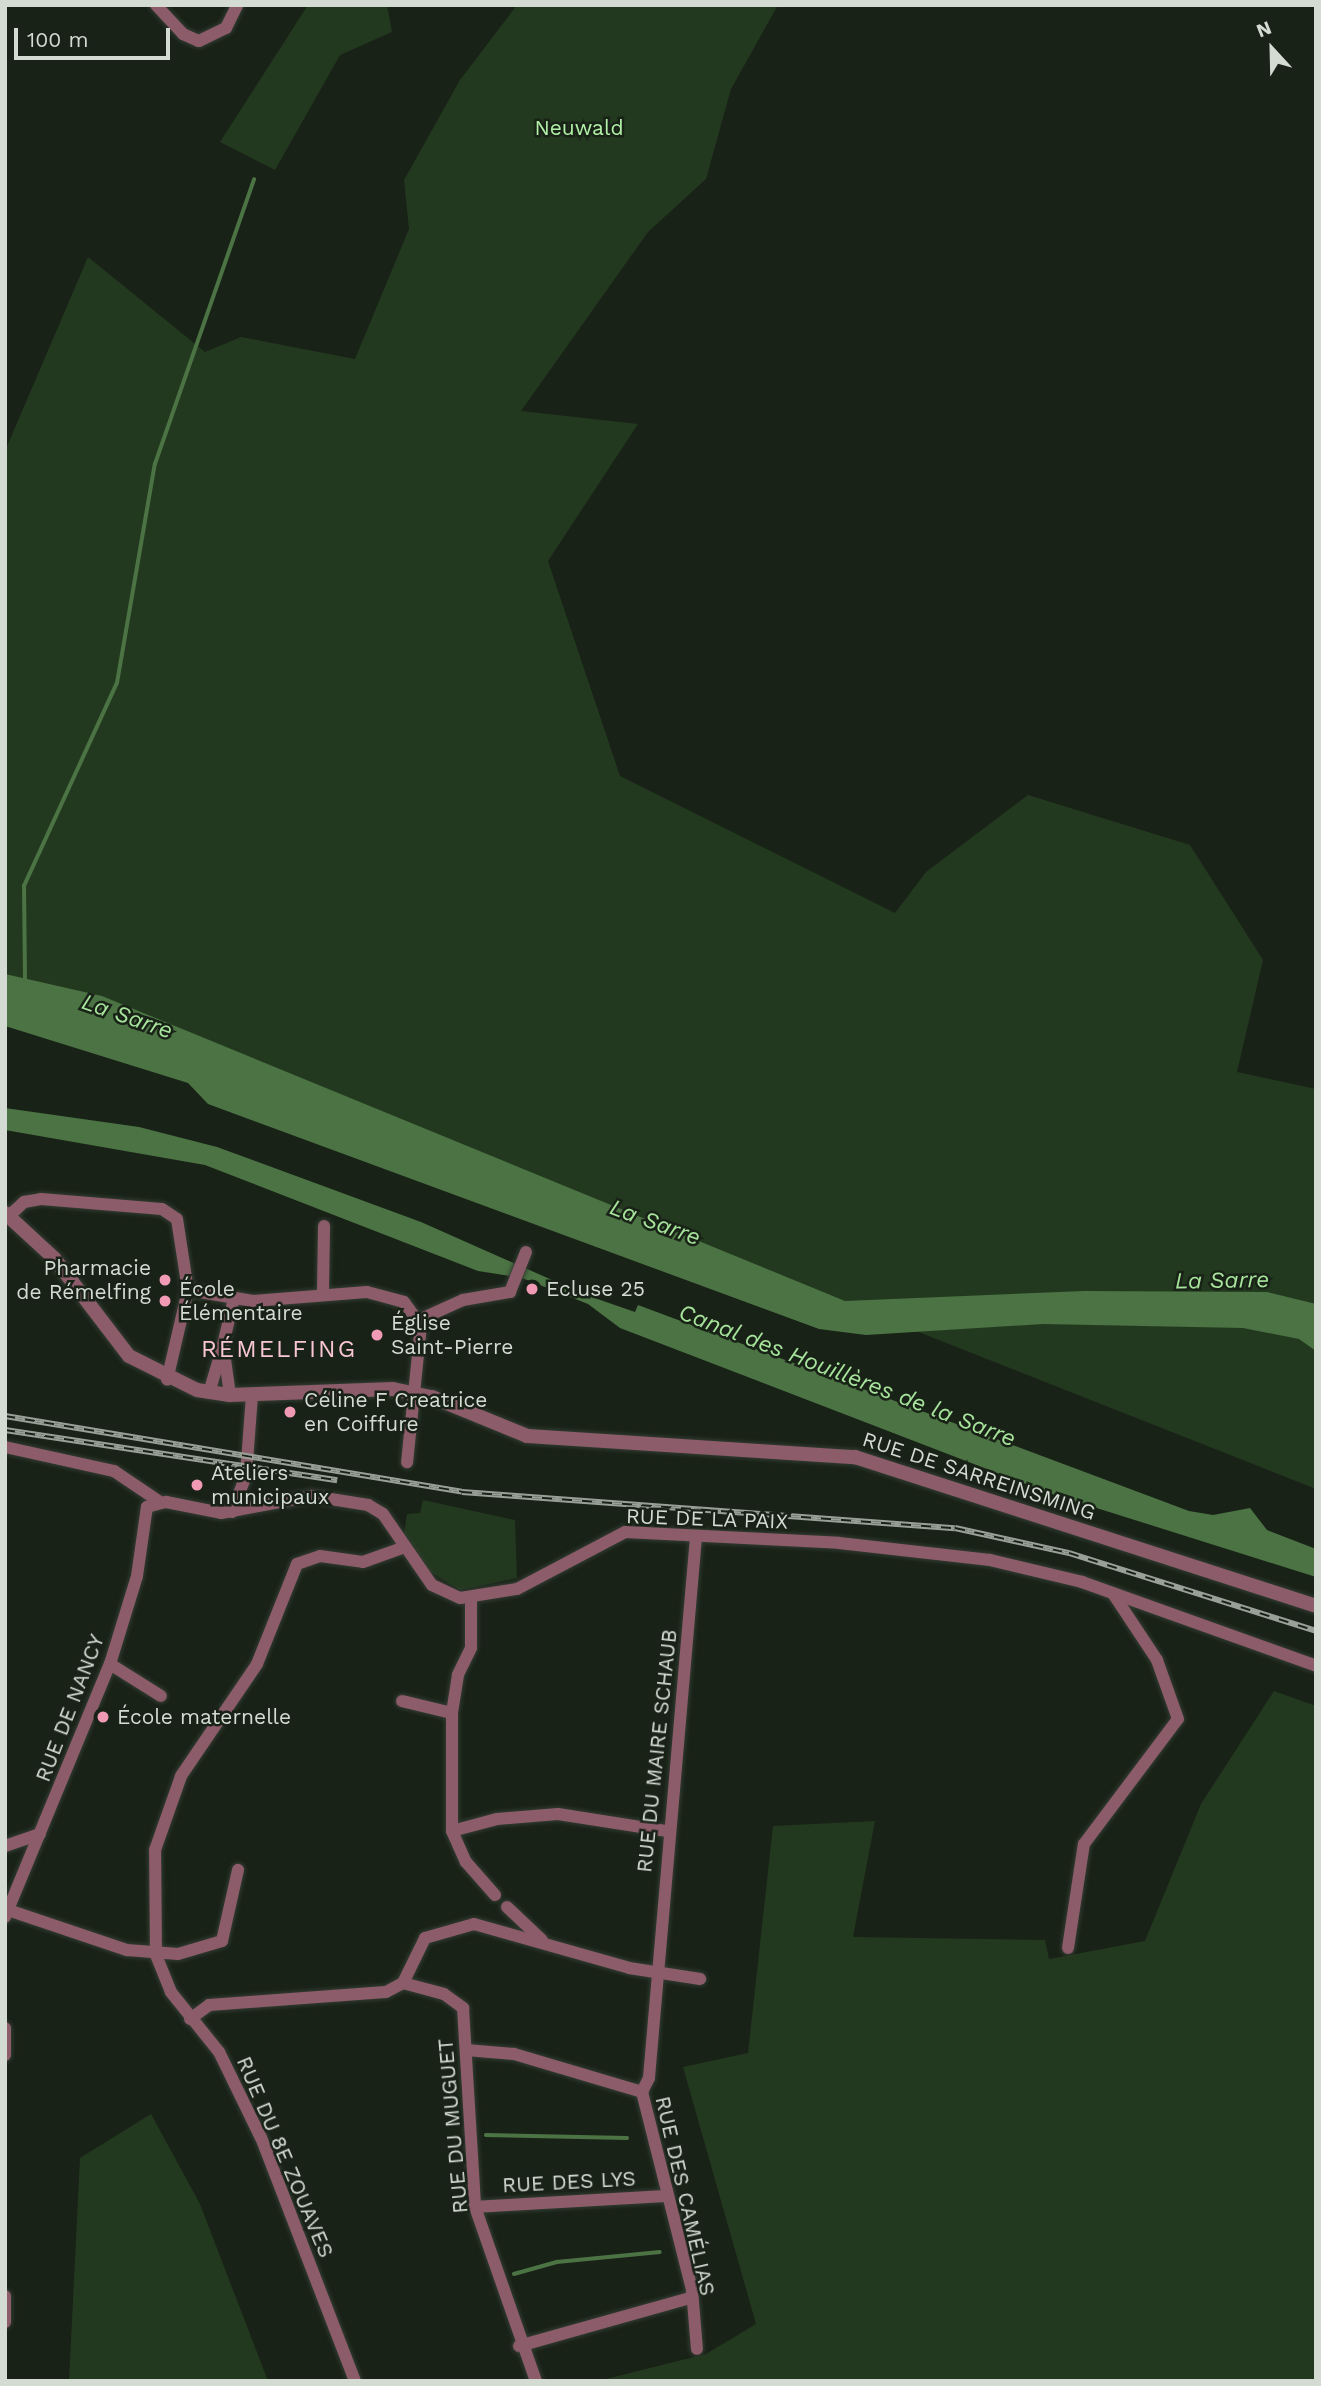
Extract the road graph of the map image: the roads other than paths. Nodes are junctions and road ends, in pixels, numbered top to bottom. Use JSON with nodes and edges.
{"nodes":[{"id":1,"x":156,"y":5,"type":"edge"},
{"id":2,"x":237,"y":5,"type":"edge"},
{"id":3,"x":7,"y":1214,"type":"edge"},
{"id":4,"x":324,"y":1226,"type":"dead end"},
{"id":5,"x":525,"y":1255,"type":"dead end"},
{"id":6,"x":188,"y":1290,"type":"junction"},
{"id":7,"x":323,"y":1292,"type":"junction"},
{"id":8,"x":234,"y":1298,"type":"junction"},
{"id":9,"x":421,"y":1319,"type":"junction"},
{"id":10,"x":223,"y":1345,"type":"junction"},
{"id":11,"x":167,"y":1380,"type":"junction"},
{"id":12,"x":209,"y":1393,"type":"junction"},
{"id":13,"x":418,"y":1393,"type":"junction"},
{"id":14,"x":230,"y":1395,"type":"junction"},
{"id":15,"x":252,"y":1395,"type":"junction"},
{"id":16,"x":5,"y":1447,"type":"edge"},
{"id":17,"x":407,"y":1462,"type":"dead end"},
{"id":18,"x":131,"y":1481,"type":"junction"},
{"id":19,"x":244,"y":1483,"type":"junction"},
{"id":20,"x":160,"y":1502,"type":"junction"},
{"id":21,"x":147,"y":1507,"type":"junction"},
{"id":22,"x":252,"y":1507,"type":"junction"},
{"id":23,"x":232,"y":1512,"type":"junction"},
{"id":24,"x":696,"y":1536,"type":"junction"},
{"id":25,"x":405,"y":1548,"type":"junction"},
{"id":26,"x":1114,"y":1595,"type":"junction"},
{"id":27,"x":471,"y":1597,"type":"junction"},
{"id":28,"x":1316,"y":1606,"type":"edge"},
{"id":29,"x":110,"y":1664,"type":"junction"},
{"id":30,"x":1316,"y":1666,"type":"edge"},
{"id":31,"x":161,"y":1696,"type":"dead end"},
{"id":32,"x":402,"y":1701,"type":"dead end"},
{"id":33,"x":453,"y":1713,"type":"junction"},
{"id":34,"x":452,"y":1831,"type":"junction"},
{"id":35,"x":666,"y":1831,"type":"junction"},
{"id":36,"x":40,"y":1835,"type":"junction"},
{"id":37,"x":5,"y":1846,"type":"edge"},
{"id":38,"x":238,"y":1870,"type":"dead end"},
{"id":39,"x":14,"y":1895,"type":"junction"},
{"id":40,"x":495,"y":1895,"type":"dead end"},
{"id":41,"x":507,"y":1906,"type":"dead end"},
{"id":42,"x":7,"y":1913,"type":"edge"},
{"id":43,"x":30,"y":1915,"type":"junction"},
{"id":44,"x":543,"y":1942,"type":"junction"},
{"id":45,"x":1068,"y":1948,"type":"dead end"},
{"id":46,"x":155,"y":1952,"type":"junction"},
{"id":47,"x":659,"y":1970,"type":"junction"},
{"id":48,"x":700,"y":1979,"type":"dead end"},
{"id":49,"x":403,"y":1983,"type":"junction"},
{"id":50,"x":190,"y":2019,"type":"junction"},
{"id":51,"x":5,"y":2028,"type":"edge"},
{"id":52,"x":466,"y":2050,"type":"junction"},
{"id":53,"x":5,"y":2054,"type":"edge"},
{"id":54,"x":642,"y":2092,"type":"junction"},
{"id":55,"x":664,"y":2196,"type":"junction"},
{"id":56,"x":475,"y":2207,"type":"junction"},
{"id":57,"x":5,"y":2296,"type":"edge"},
{"id":58,"x":690,"y":2298,"type":"junction"},
{"id":59,"x":5,"y":2322,"type":"edge"},
{"id":60,"x":519,"y":2346,"type":"junction"},
{"id":61,"x":697,"y":2349,"type":"dead end"},
{"id":62,"x":355,"y":2381,"type":"edge"},
{"id":63,"x":536,"y":2381,"type":"edge"}],
"edges":[{"from":1,"to":2,"type":"street"},
{"from":3,"to":6,"type":"street"},
{"from":3,"to":11,"type":"street"},
{"from":4,"to":7,"type":"street"},
{"from":5,"to":9,"type":"street"},
{"from":6,"to":8,"type":"street"},
{"from":6,"to":11,"type":"street"},
{"from":7,"to":8,"type":"street"},
{"from":7,"to":9,"type":"street"},
{"from":8,"to":10,"type":"street"},
{"from":9,"to":13,"type":"street"},
{"from":10,"to":12,"type":"street"},
{"from":10,"to":14,"type":"street"},
{"from":11,"to":12,"type":"street"},
{"from":12,"to":14,"type":"street"},
{"from":13,"to":15,"type":"street"},
{"from":13,"to":17,"type":"street"},
{"from":13,"to":28,"type":"street","name":"RUE DE SARREINSMING"},
{"from":14,"to":15,"type":"street"},
{"from":15,"to":19,"type":"street"},
{"from":16,"to":18,"type":"street"},
{"from":18,"to":20,"type":"street"},
{"from":18,"to":21,"type":"street"},
{"from":19,"to":22,"type":"street"},
{"from":19,"to":23,"type":"street"},
{"from":20,"to":21,"type":"street","name":"RUE DE LA PAIX"},
{"from":20,"to":23,"type":"street","name":"RUE DE LA PAIX"},
{"from":21,"to":29,"type":"street","name":"RUE DE NANCY"},
{"from":22,"to":23,"type":"street","name":"RUE DE LA PAIX"},
{"from":22,"to":25,"type":"street","name":"RUE DE LA PAIX"},
{"from":24,"to":26,"type":"street","name":"RUE DE LA PAIX"},
{"from":24,"to":27,"type":"street","name":"RUE DE LA PAIX"},
{"from":24,"to":35,"type":"street","name":"RUE DU MAIRE SCHAUB"},
{"from":25,"to":27,"type":"street","name":"RUE DE LA PAIX"},
{"from":25,"to":46,"type":"street","name":"RUE DU 8E ZOUAVES"},
{"from":26,"to":30,"type":"street","name":"RUE DE LA PAIX"},
{"from":26,"to":45,"type":"street"},
{"from":27,"to":33,"type":"street"},
{"from":29,"to":31,"type":"street"},
{"from":29,"to":36,"type":"street","name":"RUE DE NANCY"},
{"from":32,"to":33,"type":"street"},
{"from":33,"to":34,"type":"street"},
{"from":34,"to":35,"type":"street"},
{"from":34,"to":40,"type":"street"},
{"from":35,"to":47,"type":"street","name":"RUE DU MAIRE SCHAUB"},
{"from":36,"to":37,"type":"street"},
{"from":36,"to":39,"type":"street","name":"RUE DE NANCY"},
{"from":38,"to":46,"type":"street"},
{"from":39,"to":42,"type":"street","name":"RUE DE NANCY"},
{"from":39,"to":43,"type":"street"},
{"from":41,"to":44,"type":"street"},
{"from":42,"to":43,"type":"street"},
{"from":43,"to":46,"type":"street"},
{"from":44,"to":47,"type":"street"},
{"from":44,"to":49,"type":"street"},
{"from":46,"to":50,"type":"street","name":"RUE DU 8E ZOUAVES"},
{"from":47,"to":48,"type":"street"},
{"from":47,"to":54,"type":"street","name":"RUE DES CAMÉLIAS"},
{"from":49,"to":50,"type":"street"},
{"from":49,"to":52,"type":"street","name":"RUE DU MUGUET"},
{"from":50,"to":62,"type":"street","name":"RUE DU 8E ZOUAVES"},
{"from":51,"to":53,"type":"street"},
{"from":52,"to":54,"type":"street"},
{"from":52,"to":56,"type":"street","name":"RUE DU MUGUET"},
{"from":54,"to":55,"type":"street","name":"RUE DES CAMÉLIAS"},
{"from":55,"to":56,"type":"street","name":"RUE DES LYS"},
{"from":55,"to":58,"type":"street","name":"RUE DES CAMÉLIAS"},
{"from":56,"to":60,"type":"street","name":"RUE DU MUGUET"},
{"from":57,"to":59,"type":"street"},
{"from":58,"to":60,"type":"street"},
{"from":58,"to":61,"type":"street","name":"RUE DES CAMÉLIAS"},
{"from":60,"to":63,"type":"street","name":"RUE DU MUGUET"}]}
